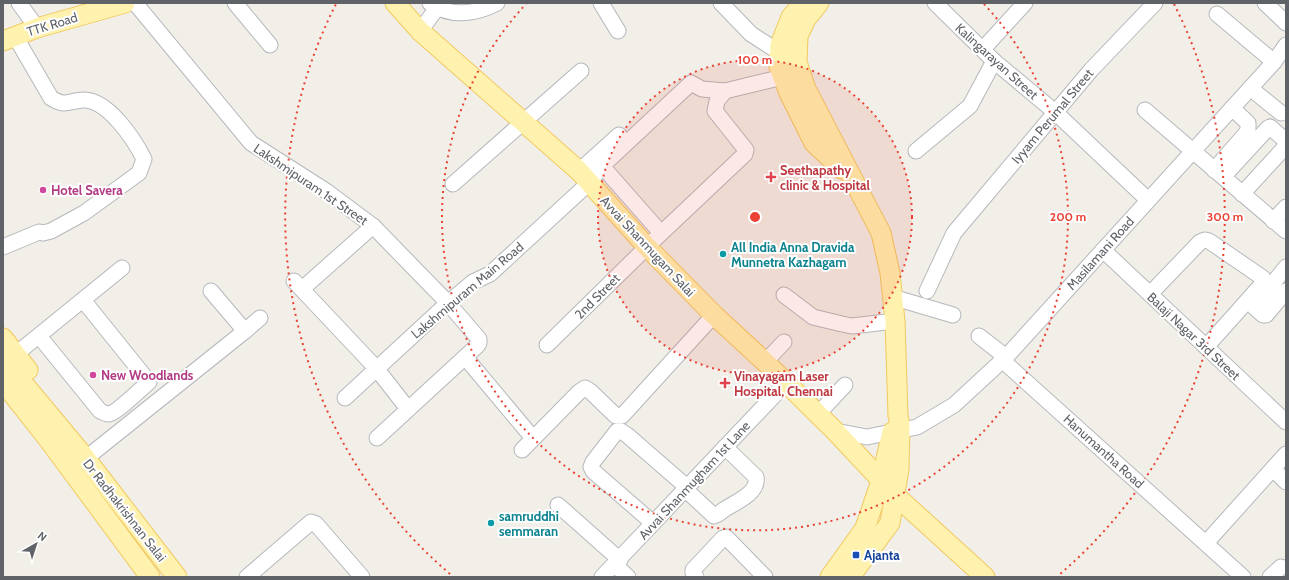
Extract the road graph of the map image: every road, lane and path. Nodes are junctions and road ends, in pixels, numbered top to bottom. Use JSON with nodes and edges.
{"nodes":[{"id":1,"x":19,"y":3,"type":"edge"},
{"id":2,"x":125,"y":3,"type":"edge"},
{"id":3,"x":135,"y":3,"type":"edge"},
{"id":4,"x":234,"y":3,"type":"edge"},
{"id":5,"x":395,"y":3,"type":"edge"},
{"id":6,"x":497,"y":3,"type":"edge"},
{"id":7,"x":601,"y":3,"type":"edge"},
{"id":8,"x":721,"y":3,"type":"edge"},
{"id":9,"x":802,"y":3,"type":"edge"},
{"id":10,"x":819,"y":3,"type":"edge"},
{"id":11,"x":935,"y":3,"type":"edge"},
{"id":12,"x":1025,"y":3,"type":"edge"},
{"id":13,"x":1265,"y":3,"type":"edge"},
{"id":14,"x":434,"y":5,"type":"edge"},
{"id":15,"x":1148,"y":5,"type":"edge"},
{"id":16,"x":1217,"y":14,"type":"dead end"},
{"id":17,"x":1286,"y":23,"type":"edge"},
{"id":18,"x":38,"y":28,"type":"junction"},
{"id":19,"x":618,"y":31,"type":"dead end"},
{"id":20,"x":420,"y":32,"type":"junction"},
{"id":21,"x":9,"y":38,"type":"edge"},
{"id":22,"x":270,"y":45,"type":"dead end"},
{"id":23,"x":1286,"y":45,"type":"edge"},
{"id":24,"x":983,"y":49,"type":"junction"},
{"id":25,"x":779,"y":52,"type":"junction"},
{"id":26,"x":994,"y":61,"type":"junction"},
{"id":27,"x":1274,"y":62,"type":"junction"},
{"id":28,"x":581,"y":71,"type":"dead end"},
{"id":29,"x":783,"y":77,"type":"junction"},
{"id":30,"x":1250,"y":88,"type":"junction"},
{"id":31,"x":725,"y":91,"type":"junction"},
{"id":32,"x":1232,"y":108,"type":"junction"},
{"id":33,"x":1145,"y":110,"type":"dead end"},
{"id":34,"x":1055,"y":112,"type":"junction"},
{"id":35,"x":1281,"y":113,"type":"dead end"},
{"id":36,"x":521,"y":122,"type":"junction"},
{"id":37,"x":619,"y":135,"type":"dead end"},
{"id":38,"x":1286,"y":141,"type":"edge"},
{"id":39,"x":1286,"y":146,"type":"edge"},
{"id":40,"x":916,"y":151,"type":"dead end"},
{"id":41,"x":1192,"y":151,"type":"junction"},
{"id":42,"x":602,"y":166,"type":"junction"},
{"id":43,"x":1219,"y":173,"type":"junction"},
{"id":44,"x":584,"y":177,"type":"junction"},
{"id":45,"x":853,"y":180,"type":"junction"},
{"id":46,"x":453,"y":184,"type":"dead end"},
{"id":47,"x":1242,"y":194,"type":"junction"},
{"id":48,"x":1148,"y":200,"type":"junction"},
{"id":49,"x":1286,"y":207,"type":"edge"},
{"id":50,"x":1273,"y":220,"type":"junction"},
{"id":51,"x":372,"y":226,"type":"junction"},
{"id":52,"x":1286,"y":231,"type":"edge"},
{"id":53,"x":661,"y":233,"type":"junction"},
{"id":54,"x":3,"y":247,"type":"edge"},
{"id":55,"x":647,"y":247,"type":"junction"},
{"id":56,"x":1102,"y":250,"type":"junction"},
{"id":57,"x":1286,"y":267,"type":"edge"},
{"id":58,"x":122,"y":268,"type":"dead end"},
{"id":59,"x":211,"y":291,"type":"dead end"},
{"id":60,"x":927,"y":291,"type":"dead end"},
{"id":61,"x":1286,"y":291,"type":"edge"},
{"id":62,"x":784,"y":294,"type":"dead end"},
{"id":63,"x":1150,"y":294,"type":"junction"},
{"id":64,"x":892,"y":297,"type":"junction"},
{"id":65,"x":83,"y":300,"type":"junction"},
{"id":66,"x":448,"y":303,"type":"junction"},
{"id":67,"x":714,"y":315,"type":"junction"},
{"id":68,"x":953,"y":315,"type":"dead end"},
{"id":69,"x":260,"y":318,"type":"dead end"},
{"id":70,"x":895,"y":321,"type":"junction"},
{"id":71,"x":245,"y":331,"type":"junction"},
{"id":72,"x":39,"y":336,"type":"junction"},
{"id":73,"x":979,"y":336,"type":"dead end"},
{"id":74,"x":3,"y":338,"type":"edge"},
{"id":75,"x":784,"y":342,"type":"dead end"},
{"id":76,"x":547,"y":345,"type":"dead end"},
{"id":77,"x":1206,"y":347,"type":"junction"},
{"id":78,"x":10,"y":356,"type":"edge"},
{"id":79,"x":465,"y":357,"type":"junction"},
{"id":80,"x":1004,"y":358,"type":"junction"},
{"id":81,"x":765,"y":362,"type":"junction"},
{"id":82,"x":376,"y":368,"type":"junction"},
{"id":83,"x":3,"y":382,"type":"edge"},
{"id":84,"x":150,"y":382,"type":"junction"},
{"id":85,"x":786,"y":383,"type":"junction"},
{"id":86,"x":845,"y":385,"type":"dead end"},
{"id":87,"x":3,"y":396,"type":"edge"},
{"id":88,"x":164,"y":396,"type":"junction"},
{"id":89,"x":344,"y":398,"type":"dead end"},
{"id":90,"x":408,"y":409,"type":"junction"},
{"id":91,"x":817,"y":415,"type":"junction"},
{"id":92,"x":1286,"y":422,"type":"edge"},
{"id":93,"x":897,"y":426,"type":"junction"},
{"id":94,"x":835,"y":432,"type":"junction"},
{"id":95,"x":53,"y":433,"type":"junction"},
{"id":96,"x":532,"y":437,"type":"junction"},
{"id":97,"x":377,"y":438,"type":"dead end"},
{"id":98,"x":73,"y":444,"type":"junction"},
{"id":99,"x":725,"y":447,"type":"junction"},
{"id":100,"x":522,"y":450,"type":"dead end"},
{"id":101,"x":1286,"y":454,"type":"edge"},
{"id":102,"x":77,"y":462,"type":"junction"},
{"id":103,"x":1273,"y":469,"type":"junction"},
{"id":104,"x":881,"y":481,"type":"junction"},
{"id":105,"x":1286,"y":482,"type":"edge"},
{"id":106,"x":687,"y":489,"type":"junction"},
{"id":107,"x":895,"y":496,"type":"junction"},
{"id":108,"x":558,"y":505,"type":"dead end"},
{"id":109,"x":654,"y":523,"type":"junction"},
{"id":110,"x":1206,"y":542,"type":"junction"},
{"id":111,"x":617,"y":562,"type":"junction"},
{"id":112,"x":758,"y":574,"type":"edge"},
{"id":113,"x":150,"y":577,"type":"edge"},
{"id":114,"x":177,"y":577,"type":"edge"},
{"id":115,"x":247,"y":577,"type":"edge"},
{"id":116,"x":362,"y":577,"type":"edge"},
{"id":117,"x":602,"y":577,"type":"edge"},
{"id":118,"x":628,"y":577,"type":"edge"},
{"id":119,"x":696,"y":577,"type":"edge"},
{"id":120,"x":830,"y":577,"type":"edge"},
{"id":121,"x":850,"y":577,"type":"edge"},
{"id":122,"x":985,"y":577,"type":"edge"},
{"id":123,"x":1243,"y":577,"type":"edge"}],
"edges":[{"from":1,"to":18,"type":"street"},
{"from":2,"to":18,"type":"main road","name":"TTK Road"},
{"from":3,"to":51,"type":"street","name":"Lakshmipuram 1st Street"},
{"from":4,"to":22,"type":"street"},
{"from":5,"to":20,"type":"main road","name":"Avvai Shanmugam Salai"},
{"from":6,"to":14,"type":"street"},
{"from":7,"to":19,"type":"street"},
{"from":8,"to":25,"type":"street"},
{"from":9,"to":25,"type":"main road"},
{"from":10,"to":45,"type":"main road"},
{"from":11,"to":24,"type":"street","name":"Kalingarayan Street"},
{"from":12,"to":24,"type":"street"},
{"from":13,"to":17,"type":"street"},
{"from":14,"to":20,"type":"street"},
{"from":15,"to":34,"type":"street","name":"Iyyam Perumal Street"},
{"from":16,"to":27,"type":"street"},
{"from":18,"to":21,"type":"main road","name":"TTK Road"},
{"from":20,"to":36,"type":"main road","name":"Avvai Shanmugam Salai"},
{"from":21,"to":54,"type":"street"},
{"from":23,"to":27,"type":"street","name":"Masilamani Road"},
{"from":24,"to":26,"type":"street","name":"Kalingarayan Street"},
{"from":25,"to":29,"type":"main road"},
{"from":26,"to":34,"type":"street","name":"Kalingarayan Street"},
{"from":26,"to":40,"type":"street"},
{"from":27,"to":30,"type":"street","name":"Masilamani Road"},
{"from":28,"to":36,"type":"street"},
{"from":29,"to":31,"type":"street"},
{"from":29,"to":45,"type":"main road"},
{"from":30,"to":32,"type":"street","name":"Masilamani Road"},
{"from":30,"to":35,"type":"street"},
{"from":31,"to":42,"type":"street"},
{"from":31,"to":53,"type":"street","name":"2nd Street"},
{"from":32,"to":41,"type":"street","name":"Masilamani Road"},
{"from":32,"to":43,"type":"street"},
{"from":33,"to":41,"type":"street"},
{"from":34,"to":48,"type":"street","name":"Kalingarayan Street"},
{"from":34,"to":60,"type":"street","name":"Iyyam Perumal Street"},
{"from":36,"to":44,"type":"main road","name":"Avvai Shanmugam Salai"},
{"from":36,"to":46,"type":"street"},
{"from":37,"to":44,"type":"street"},
{"from":38,"to":43,"type":"street"},
{"from":39,"to":47,"type":"street"},
{"from":41,"to":43,"type":"street"},
{"from":41,"to":48,"type":"street","name":"Masilamani Road"},
{"from":42,"to":44,"type":"street"},
{"from":42,"to":53,"type":"street"},
{"from":43,"to":47,"type":"street"},
{"from":44,"to":55,"type":"main road","name":"Avvai Shanmugam Salai"},
{"from":44,"to":66,"type":"street","name":"Lakshmipuram Main Road"},
{"from":45,"to":64,"type":"main road"},
{"from":47,"to":50,"type":"street"},
{"from":48,"to":56,"type":"street","name":"Masilamani Road"},
{"from":49,"to":50,"type":"street"},
{"from":50,"to":52,"type":"street"},
{"from":51,"to":66,"type":"street","name":"Lakshmipuram 1st Street"},
{"from":51,"to":82,"type":"street"},
{"from":53,"to":55,"type":"street","name":"2nd Street"},
{"from":55,"to":67,"type":"main road","name":"Avvai Shanmugam Salai"},
{"from":55,"to":76,"type":"street","name":"2nd Street"},
{"from":56,"to":63,"type":"street","name":"Balaji Nagar 3rd Street"},
{"from":56,"to":80,"type":"street","name":"Masilamani Road"},
{"from":57,"to":61,"type":"street"},
{"from":58,"to":65,"type":"street"},
{"from":59,"to":71,"type":"street"},
{"from":62,"to":70,"type":"street"},
{"from":63,"to":77,"type":"street","name":"Balaji Nagar 3rd Street"},
{"from":63,"to":77,"type":"street"},
{"from":64,"to":68,"type":"street"},
{"from":64,"to":70,"type":"main road"},
{"from":65,"to":72,"type":"street"},
{"from":65,"to":84,"type":"street"},
{"from":66,"to":79,"type":"street","name":"Lakshmipuram 1st Street"},
{"from":66,"to":82,"type":"street","name":"Lakshmipuram Main Road"},
{"from":67,"to":81,"type":"main road","name":"Avvai Shanmugam Salai"},
{"from":67,"to":96,"type":"street"},
{"from":69,"to":71,"type":"street"},
{"from":70,"to":93,"type":"main road"},
{"from":71,"to":88,"type":"street"},
{"from":72,"to":78,"type":"street"},
{"from":72,"to":84,"type":"street"},
{"from":73,"to":80,"type":"street","name":"Hanumantha Road"},
{"from":74,"to":78,"type":"main road"},
{"from":75,"to":81,"type":"street"},
{"from":77,"to":92,"type":"street","name":"Balaji Nagar 3rd Street"},
{"from":78,"to":95,"type":"main road"},
{"from":78,"to":98,"type":"main road"},
{"from":79,"to":90,"type":"street"},
{"from":79,"to":96,"type":"street"},
{"from":80,"to":93,"type":"street","name":"Masilamani Road"},
{"from":80,"to":110,"type":"street","name":"Hanumantha Road"},
{"from":81,"to":85,"type":"main road","name":"Avvai Shanmugam Salai"},
{"from":82,"to":89,"type":"street","name":"Lakshmipuram Main Road"},
{"from":82,"to":90,"type":"street"},
{"from":83,"to":95,"type":"main road"},
{"from":84,"to":88,"type":"street"},
{"from":85,"to":91,"type":"main road","name":"Avvai Shanmugam Salai"},
{"from":85,"to":99,"type":"street","name":"Avvai Shanmugham 1st Lane"},
{"from":86,"to":91,"type":"street"},
{"from":87,"to":102,"type":"main road"},
{"from":88,"to":102,"type":"street"},
{"from":90,"to":97,"type":"street"},
{"from":91,"to":94,"type":"main road","name":"Avvai Shanmugam Salai"},
{"from":93,"to":94,"type":"street","name":"Masilamani Road"},
{"from":93,"to":104,"type":"main road"},
{"from":93,"to":107,"type":"main road"},
{"from":94,"to":104,"type":"main road","name":"Avvai Shanmugam Salai"},
{"from":95,"to":98,"type":"main road","name":"Dr Radhakrishnan Salai"},
{"from":95,"to":102,"type":"main road"},
{"from":96,"to":100,"type":"street"},
{"from":98,"to":102,"type":"main road","name":"Dr Radhakrishnan Salai"},
{"from":99,"to":106,"type":"street","name":"Avvai Shanmugham 1st Lane"},
{"from":99,"to":106,"type":"street"},
{"from":101,"to":103,"type":"street"},
{"from":102,"to":113,"type":"main road","name":"Dr Radhakrishnan Salai"},
{"from":102,"to":114,"type":"main road","name":"Dr Radhakrishnan Salai"},
{"from":103,"to":105,"type":"street"},
{"from":103,"to":110,"type":"street"},
{"from":104,"to":107,"type":"main road","name":"Avvai Shanmugam Salai"},
{"from":104,"to":120,"type":"main road"},
{"from":106,"to":109,"type":"street","name":"Avvai Shanmugham 1st Lane"},
{"from":106,"to":109,"type":"street"},
{"from":107,"to":121,"type":"main road"},
{"from":107,"to":122,"type":"main road","name":"Avvai Shanmugam Salai"},
{"from":108,"to":111,"type":"street"},
{"from":109,"to":111,"type":"street","name":"Avvai Shanmugham 1st Lane"},
{"from":110,"to":123,"type":"street","name":"Hanumantha Road"},
{"from":111,"to":117,"type":"street","name":"Avvai Shanmugham 1st Lane"},
{"from":111,"to":118,"type":"street"},
{"from":112,"to":119,"type":"street"},
{"from":115,"to":116,"type":"street"}]}
